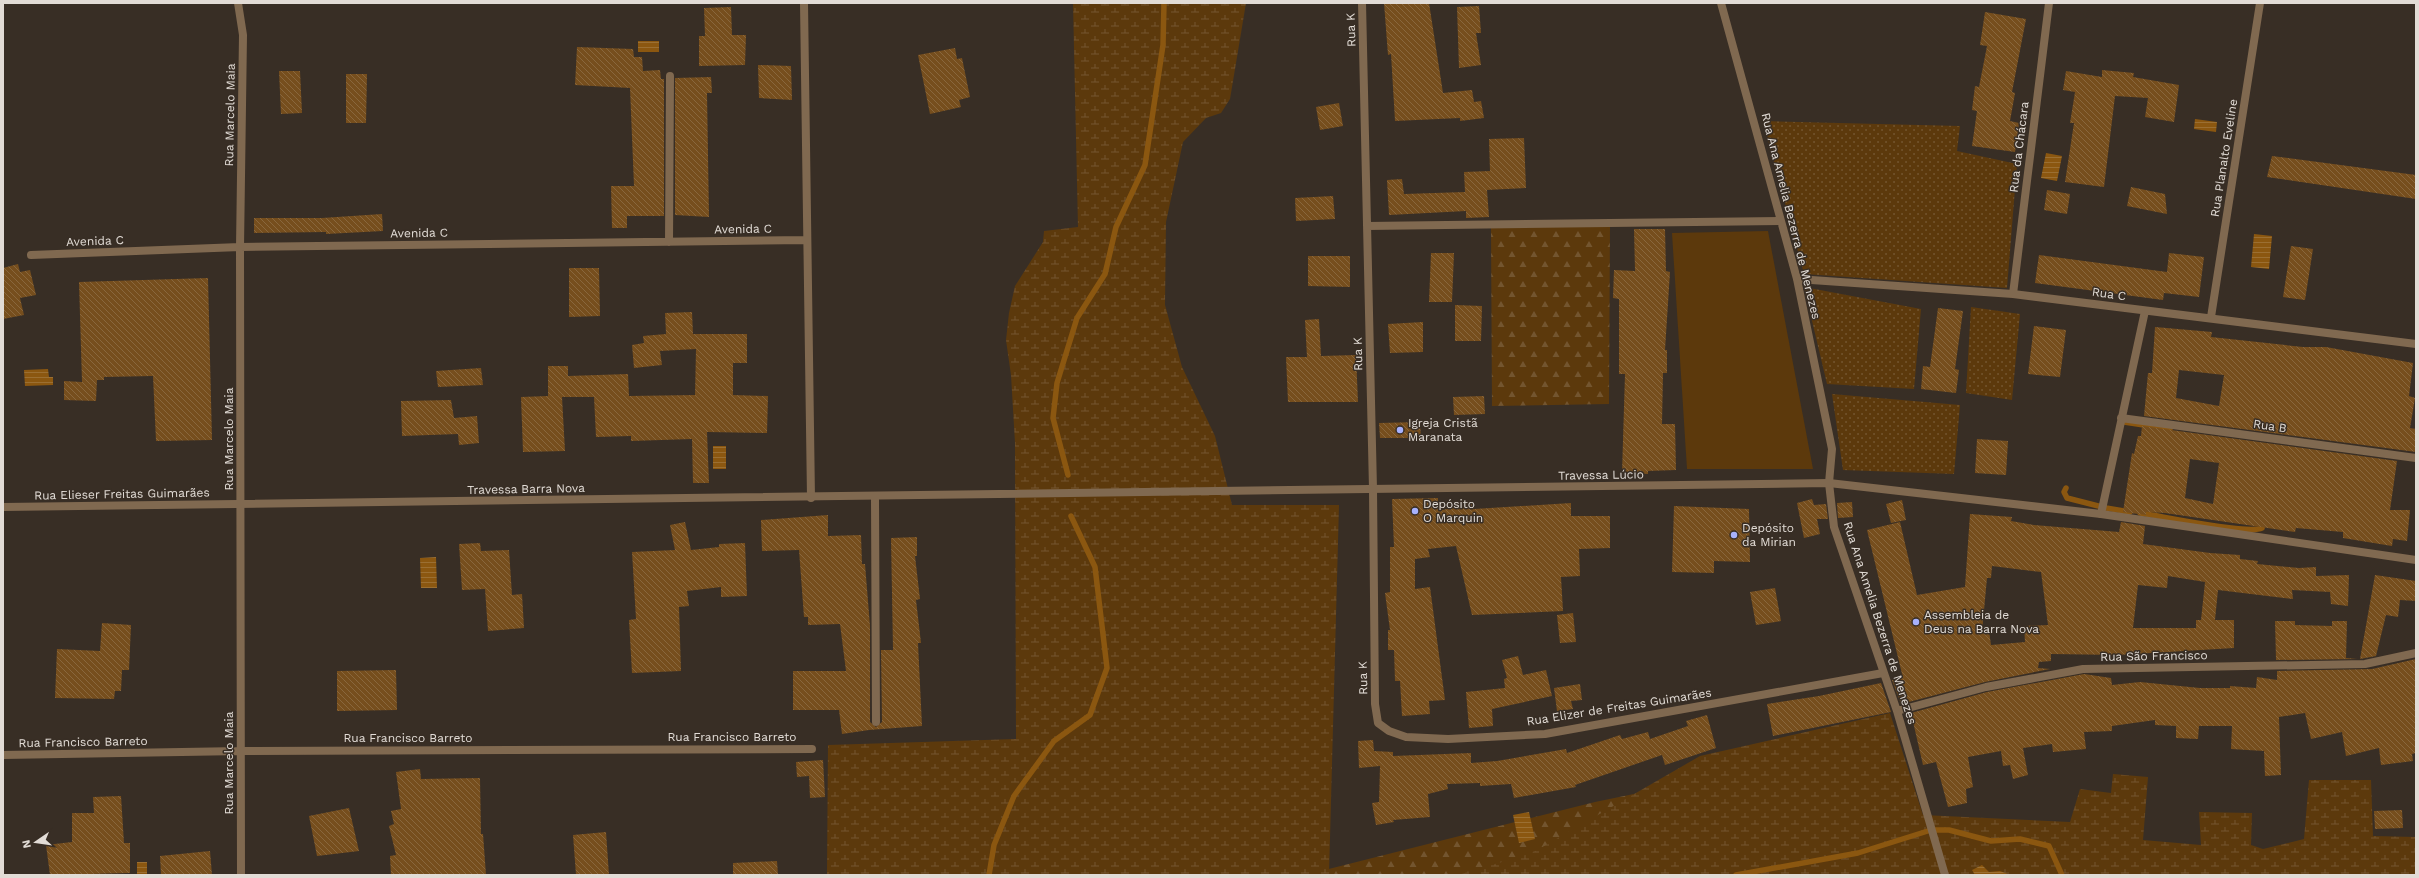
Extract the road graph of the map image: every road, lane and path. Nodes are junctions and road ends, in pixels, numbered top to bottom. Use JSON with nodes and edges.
{"nodes":[{"id":1,"x":238,"y":3,"type":"edge"},
{"id":2,"x":804,"y":3,"type":"edge"},
{"id":3,"x":1362,"y":3,"type":"edge"},
{"id":4,"x":1721,"y":3,"type":"edge"},
{"id":5,"x":2049,"y":3,"type":"edge"},
{"id":6,"x":2260,"y":3,"type":"edge"},
{"id":7,"x":670,"y":76,"type":"dead end"},
{"id":8,"x":1781,"y":221,"type":"junction"},
{"id":9,"x":1367,"y":226,"type":"junction"},
{"id":10,"x":807,"y":240,"type":"junction"},
{"id":11,"x":669,"y":242,"type":"junction"},
{"id":12,"x":240,"y":247,"type":"junction"},
{"id":13,"x":31,"y":255,"type":"dead end"},
{"id":14,"x":1797,"y":279,"type":"junction"},
{"id":15,"x":2013,"y":294,"type":"junction"},
{"id":16,"x":2145,"y":311,"type":"junction"},
{"id":17,"x":2211,"y":317,"type":"junction"},
{"id":18,"x":2416,"y":344,"type":"edge"},
{"id":19,"x":2121,"y":418,"type":"junction"},
{"id":20,"x":2416,"y":458,"type":"edge"},
{"id":21,"x":1829,"y":483,"type":"junction"},
{"id":22,"x":1373,"y":489,"type":"junction"},
{"id":23,"x":875,"y":496,"type":"junction"},
{"id":24,"x":811,"y":498,"type":"junction"},
{"id":25,"x":241,"y":504,"type":"junction"},
{"id":26,"x":3,"y":507,"type":"edge"},
{"id":27,"x":2101,"y":514,"type":"junction"},
{"id":28,"x":2416,"y":560,"type":"edge"},
{"id":29,"x":2416,"y":653,"type":"edge"},
{"id":30,"x":1884,"y":673,"type":"junction"},
{"id":31,"x":1375,"y":704,"type":"joint"},
{"id":32,"x":1897,"y":711,"type":"junction"},
{"id":33,"x":876,"y":722,"type":"dead end"},
{"id":34,"x":812,"y":749,"type":"dead end"},
{"id":35,"x":240,"y":751,"type":"junction"},
{"id":36,"x":3,"y":755,"type":"edge"},
{"id":37,"x":241,"y":875,"type":"edge"},
{"id":38,"x":1945,"y":875,"type":"edge"}],
"edges":[{"from":1,"to":12,"type":"street","name":"Rua Marcelo Maia"},
{"from":2,"to":10,"type":"street"},
{"from":3,"to":9,"type":"street","name":"Rua K"},
{"from":4,"to":8,"type":"street","name":"Rua Ana Amelia Bezerra de Menezes"},
{"from":5,"to":15,"type":"street","name":"Rua da Chácara"},
{"from":6,"to":17,"type":"street","name":"Rua Planalto Eveline"},
{"from":7,"to":11,"type":"street"},
{"from":8,"to":9,"type":"street"},
{"from":8,"to":14,"type":"street","name":"Rua Ana Amelia Bezerra de Menezes"},
{"from":9,"to":22,"type":"street","name":"Rua K"},
{"from":10,"to":11,"type":"street","name":"Avenida C"},
{"from":10,"to":24,"type":"street"},
{"from":11,"to":12,"type":"street","name":"Avenida C"},
{"from":12,"to":13,"type":"street","name":"Avenida C"},
{"from":12,"to":25,"type":"street","name":"Rua Marcelo Maia"},
{"from":14,"to":15,"type":"street","name":"Rua C"},
{"from":14,"to":21,"type":"street","name":"Rua Ana Amelia Bezerra de Menezes"},
{"from":15,"to":16,"type":"street","name":"Rua C"},
{"from":16,"to":17,"type":"street","name":"Rua C"},
{"from":16,"to":19,"type":"street"},
{"from":17,"to":18,"type":"street","name":"Rua C"},
{"from":19,"to":20,"type":"street","name":"Rua B"},
{"from":19,"to":27,"type":"street"},
{"from":21,"to":22,"type":"street","name":"Travessa Lúcio"},
{"from":21,"to":27,"type":"street","name":"Travessa Lúcio"},
{"from":21,"to":30,"type":"street","name":"Rua Ana Amelia Bezerra de Menezes"},
{"from":22,"to":23,"type":"street","name":"Travessa Lúcio"},
{"from":22,"to":31,"type":"street","name":"Rua K"},
{"from":23,"to":24,"type":"street","name":"Travessa Barra Nova"},
{"from":23,"to":33,"type":"street"},
{"from":24,"to":25,"type":"street","name":"Travessa Barra Nova"},
{"from":25,"to":26,"type":"street","name":"Rua Elieser Freitas Guimarães"},
{"from":25,"to":35,"type":"street","name":"Rua Marcelo Maia"},
{"from":27,"to":28,"type":"street","name":"Travessa Lúcio"},
{"from":29,"to":32,"type":"street","name":"Rua São Francisco"},
{"from":30,"to":31,"type":"street","name":"Rua Elizer de Freitas Guimarães"},
{"from":30,"to":32,"type":"street","name":"Rua Ana Amelia Bezerra de Menezes"},
{"from":32,"to":38,"type":"street","name":"Rua Ana Amelia Bezerra de Menezes"},
{"from":34,"to":35,"type":"street","name":"Rua Francisco Barreto"},
{"from":35,"to":36,"type":"street","name":"Rua Francisco Barreto"},
{"from":35,"to":37,"type":"street","name":"Rua Marcelo Maia"}]}
